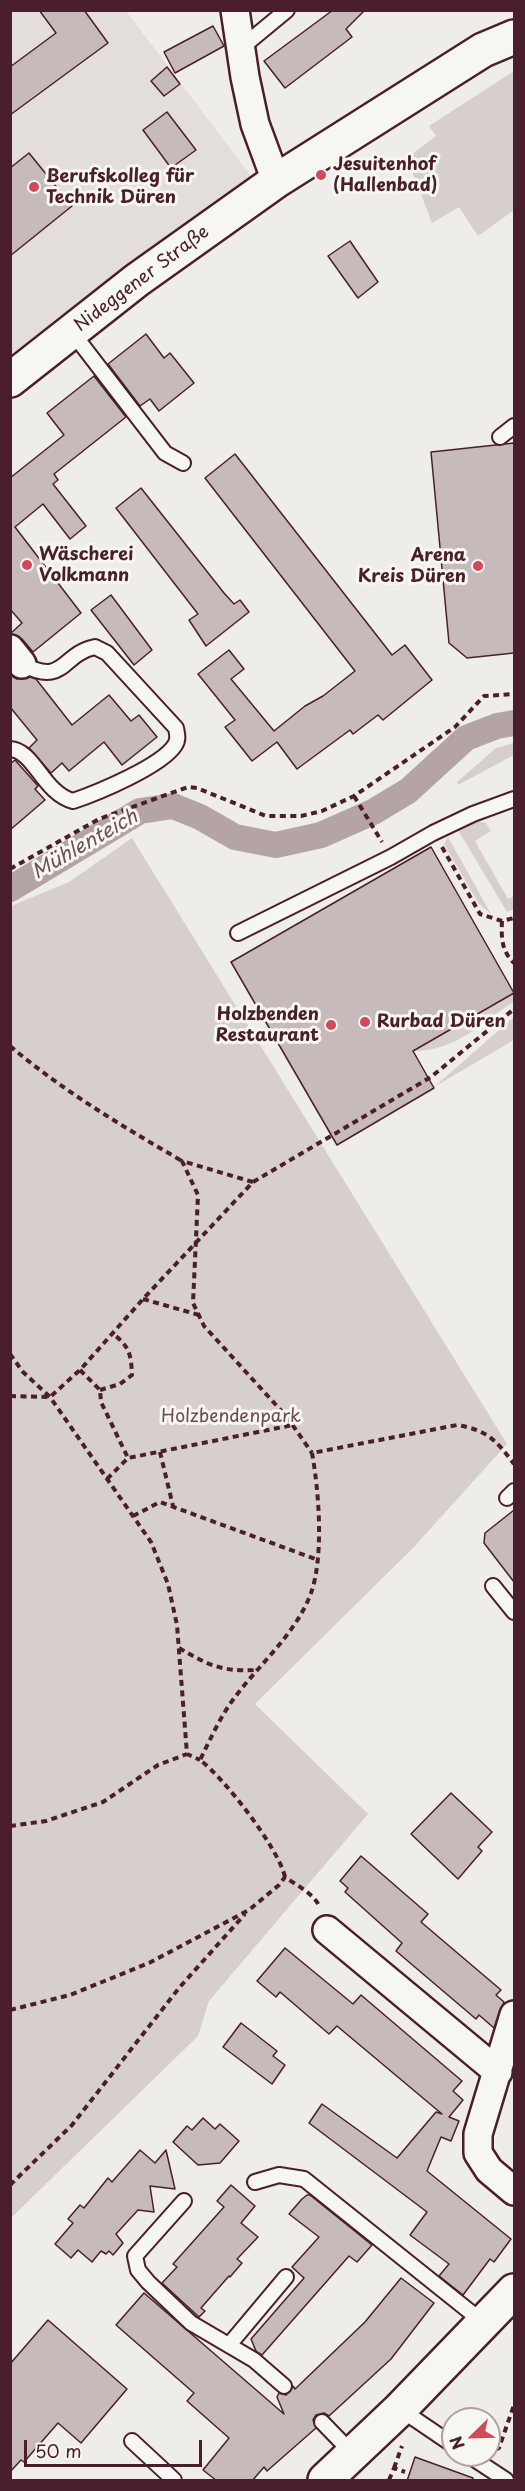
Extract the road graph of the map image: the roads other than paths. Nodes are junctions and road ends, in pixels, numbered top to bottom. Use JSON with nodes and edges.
{"nodes":[{"id":1,"x":235,"y":10,"type":"edge"},
{"id":2,"x":288,"y":10,"type":"edge"},
{"id":3,"x":514,"y":19,"type":"edge"},
{"id":4,"x":514,"y":37,"type":"edge"},
{"id":5,"x":241,"y":48,"type":"junction"},
{"id":6,"x":483,"y":50,"type":"junction"},
{"id":7,"x":276,"y":181,"type":"junction"},
{"id":8,"x":71,"y":331,"type":"junction"},
{"id":9,"x":10,"y":380,"type":"edge"},
{"id":10,"x":514,"y":426,"type":"edge"},
{"id":11,"x":500,"y":437,"type":"dead end"},
{"id":12,"x":183,"y":464,"type":"dead end"},
{"id":13,"x":16,"y":657,"type":"edge"},
{"id":14,"x":10,"y":749,"type":"edge"},
{"id":15,"x":514,"y":799,"type":"edge"},
{"id":16,"x":238,"y":933,"type":"dead end"},
{"id":17,"x":493,"y":1586,"type":"dead end"},
{"id":18,"x":514,"y":1612,"type":"edge"},
{"id":19,"x":327,"y":1930,"type":"road end"},
{"id":20,"x":514,"y":2015,"type":"edge"},
{"id":21,"x":498,"y":2072,"type":"junction"},
{"id":22,"x":255,"y":2182,"type":"dead end"},
{"id":23,"x":514,"y":2191,"type":"edge"},
{"id":24,"x":184,"y":2201,"type":"dead end"},
{"id":25,"x":286,"y":2277,"type":"dead end"},
{"id":26,"x":514,"y":2291,"type":"edge"},
{"id":27,"x":484,"y":2323,"type":"junction"},
{"id":28,"x":228,"y":2345,"type":"junction"},
{"id":29,"x":284,"y":2386,"type":"dead end"},
{"id":30,"x":400,"y":2409,"type":"junction"},
{"id":31,"x":322,"y":2422,"type":"dead end"},
{"id":32,"x":441,"y":2437,"type":"edge"},
{"id":33,"x":132,"y":2441,"type":"dead end"},
{"id":34,"x":353,"y":2454,"type":"junction"},
{"id":35,"x":486,"y":2467,"type":"edge"},
{"id":36,"x":174,"y":2481,"type":"edge"},
{"id":37,"x":325,"y":2481,"type":"edge"},
{"id":38,"x":506,"y":2481,"type":"edge"}],
"edges":[{"from":1,"to":5,"type":"street"},
{"from":2,"to":5,"type":"lane"},
{"from":3,"to":6,"type":"main road","name":"Nideggener Straße"},
{"from":4,"to":6,"type":"main road","name":"Nideggener Straße"},
{"from":5,"to":7,"type":"street"},
{"from":6,"to":7,"type":"main road","name":"Nideggener Straße"},
{"from":7,"to":8,"type":"main road","name":"Nideggener Straße"},
{"from":8,"to":9,"type":"main road","name":"Nideggener Straße"},
{"from":8,"to":12,"type":"lane"},
{"from":10,"to":11,"type":"lane"},
{"from":13,"to":14,"type":"lane"},
{"from":15,"to":16,"type":"lane"},
{"from":17,"to":18,"type":"lane"},
{"from":19,"to":21,"type":"street"},
{"from":20,"to":21,"type":"street"},
{"from":21,"to":23,"type":"street"},
{"from":22,"to":27,"type":"lane"},
{"from":24,"to":28,"type":"lane"},
{"from":25,"to":28,"type":"lane"},
{"from":26,"to":27,"type":"main road"},
{"from":27,"to":30,"type":"main road"},
{"from":28,"to":29,"type":"lane"},
{"from":30,"to":32,"type":"lane"},
{"from":30,"to":34,"type":"main road"},
{"from":31,"to":34,"type":"lane"},
{"from":33,"to":36,"type":"lane"},
{"from":34,"to":37,"type":"main road"},
{"from":35,"to":38,"type":"lane"}]}
